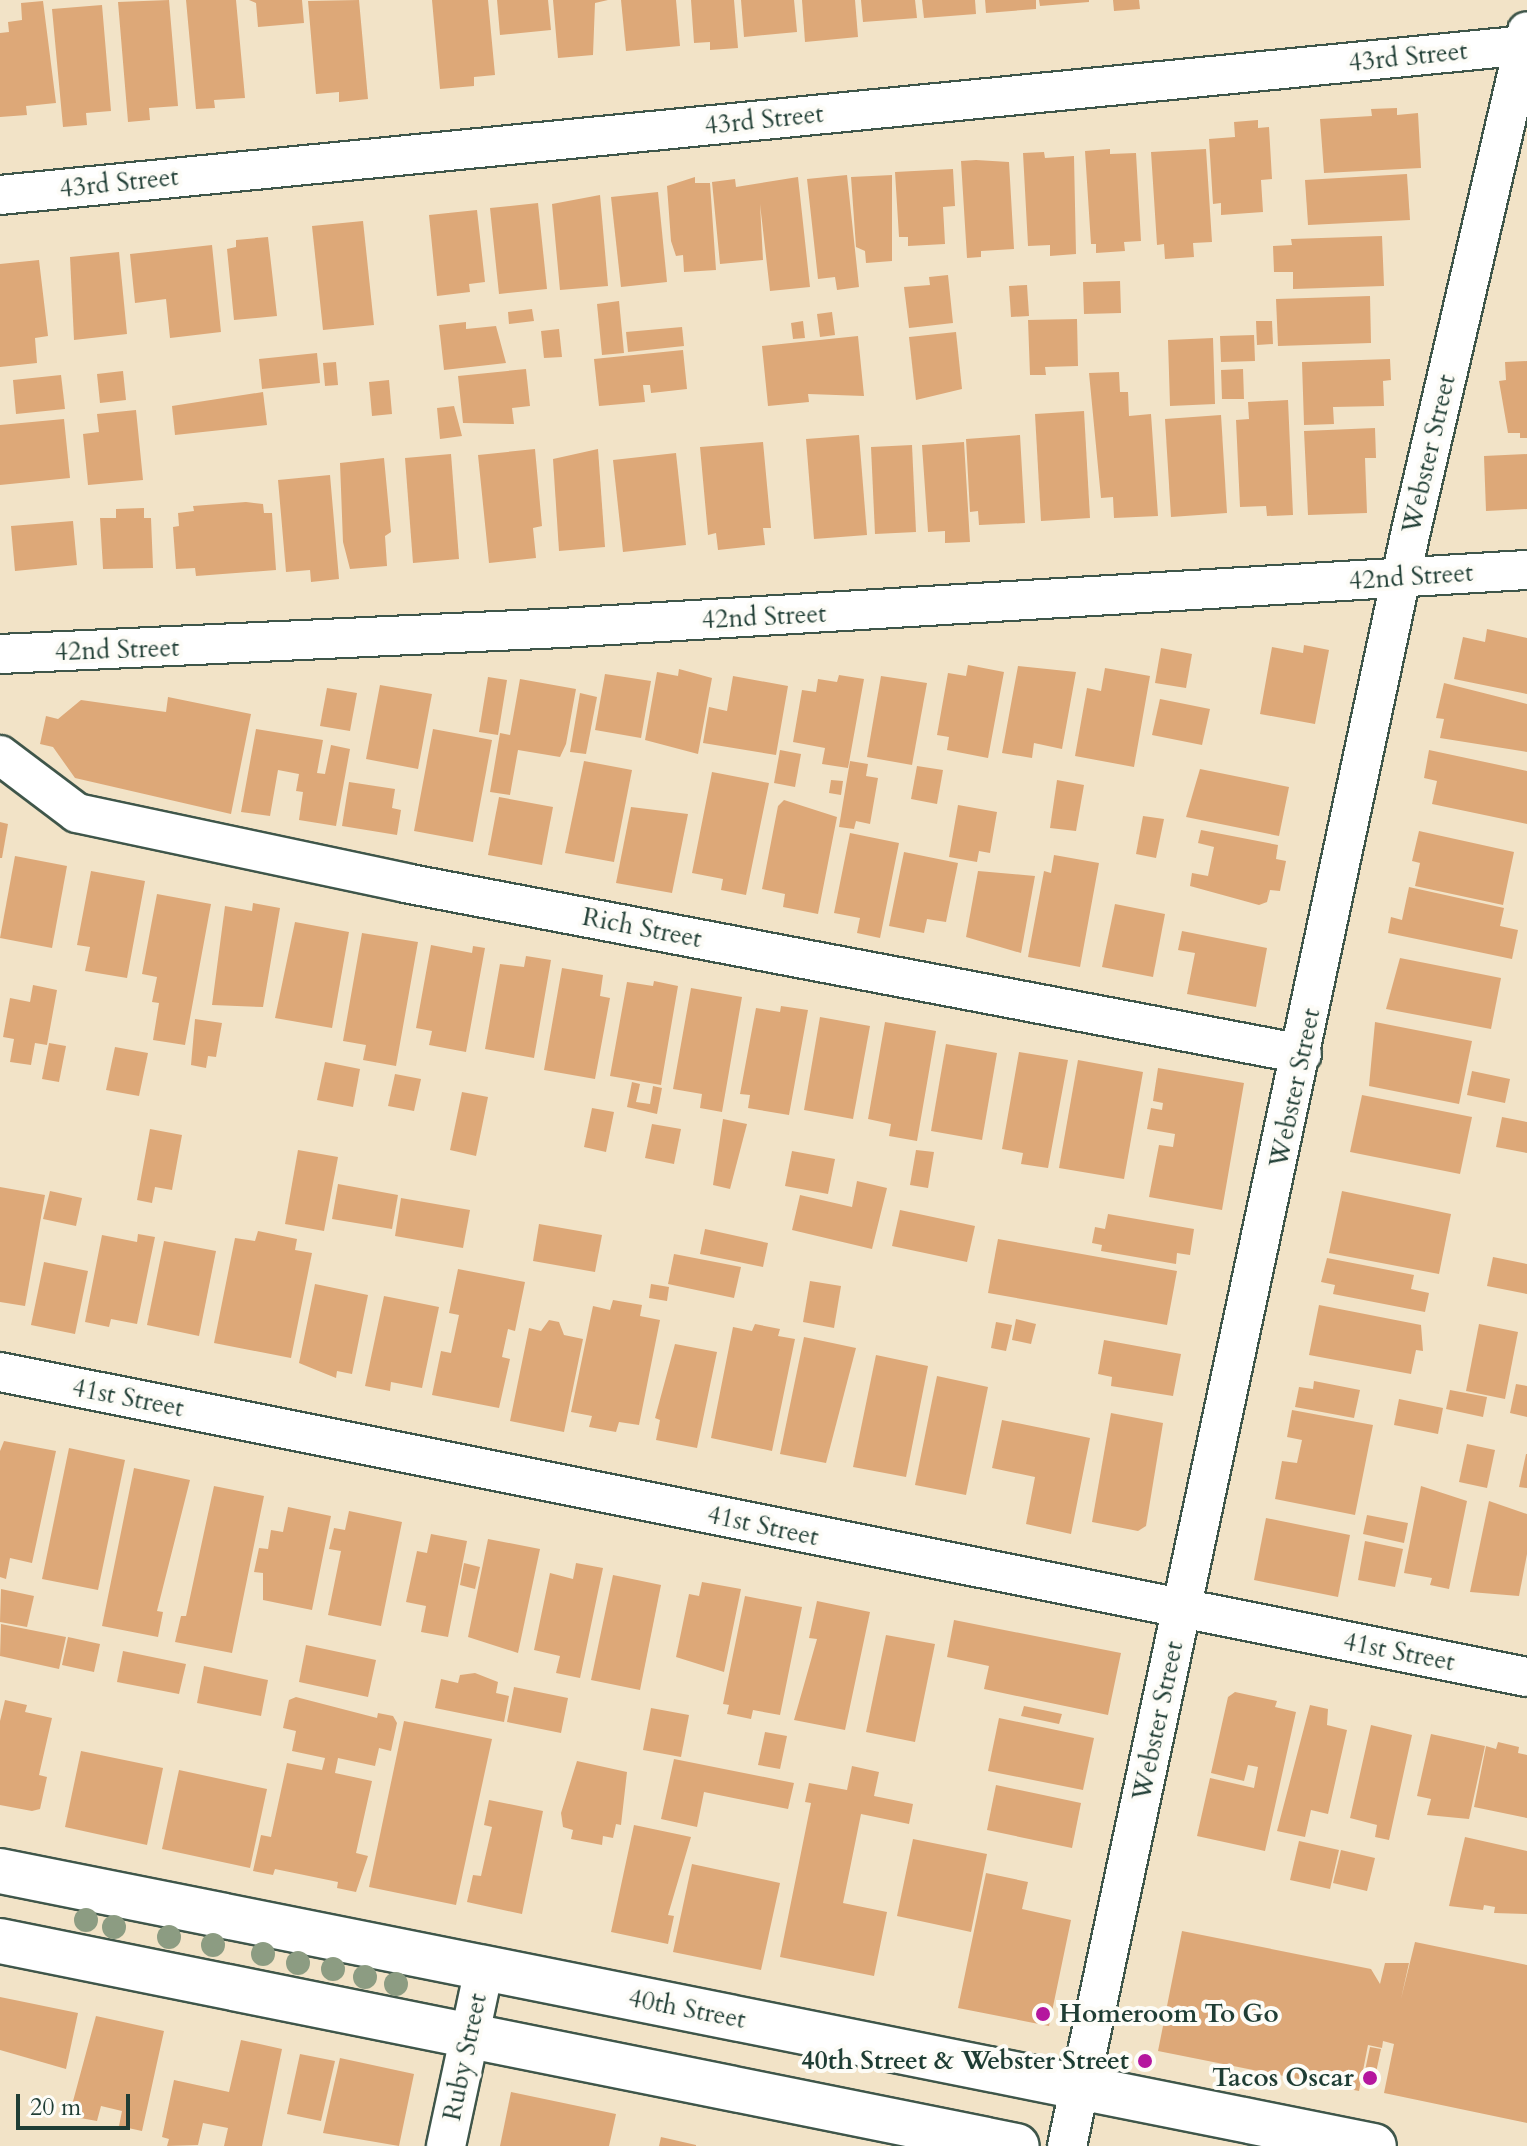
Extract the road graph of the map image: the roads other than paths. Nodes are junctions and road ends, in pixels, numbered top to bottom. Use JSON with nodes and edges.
{"nodes":[{"id":1,"x":1526,"y":41,"type":"edge"},
{"id":2,"x":0,"y":195,"type":"edge"},
{"id":3,"x":1527,"y":570,"type":"edge"},
{"id":4,"x":1401,"y":577,"type":"junction"},
{"id":5,"x":0,"y":654,"type":"edge"},
{"id":6,"x":0,"y":755,"type":"edge"},
{"id":7,"x":1302,"y":1054,"type":"junction"},
{"id":8,"x":0,"y":1372,"type":"edge"},
{"id":9,"x":1183,"y":1610,"type":"junction"},
{"id":10,"x":1527,"y":1677,"type":"edge"},
{"id":11,"x":0,"y":1871,"type":"edge"},
{"id":12,"x":0,"y":1941,"type":"edge"},
{"id":13,"x":484,"y":1968,"type":"junction"},
{"id":14,"x":469,"y":2037,"type":"junction"},
{"id":15,"x":1080,"y":2087,"type":"junction"},
{"id":16,"x":446,"y":2146,"type":"edge"},
{"id":17,"x":1017,"y":2146,"type":"edge"},
{"id":18,"x":1067,"y":2146,"type":"edge"},
{"id":19,"x":1374,"y":2146,"type":"edge"}],
"edges":[{"from":1,"to":2,"type":"street","name":"43rd Street"},
{"from":1,"to":4,"type":"street","name":"Webster Street"},
{"from":3,"to":4,"type":"street","name":"42nd Street"},
{"from":4,"to":5,"type":"street","name":"42nd Street"},
{"from":4,"to":7,"type":"street","name":"Webster Street"},
{"from":6,"to":7,"type":"street","name":"Rich Street"},
{"from":7,"to":9,"type":"street","name":"Webster Street"},
{"from":8,"to":9,"type":"street","name":"41st Street"},
{"from":9,"to":10,"type":"street","name":"41st Street"},
{"from":9,"to":15,"type":"street","name":"Webster Street"},
{"from":11,"to":13,"type":"main road","name":"40th Street"},
{"from":12,"to":14,"type":"main road"},
{"from":13,"to":14,"type":"street","name":"Ruby Street"},
{"from":13,"to":15,"type":"main road","name":"40th Street"},
{"from":14,"to":16,"type":"street","name":"Ruby Street"},
{"from":14,"to":17,"type":"main road"},
{"from":15,"to":18,"type":"street","name":"Webster Street"},
{"from":15,"to":19,"type":"main road","name":"40th Street"}]}
